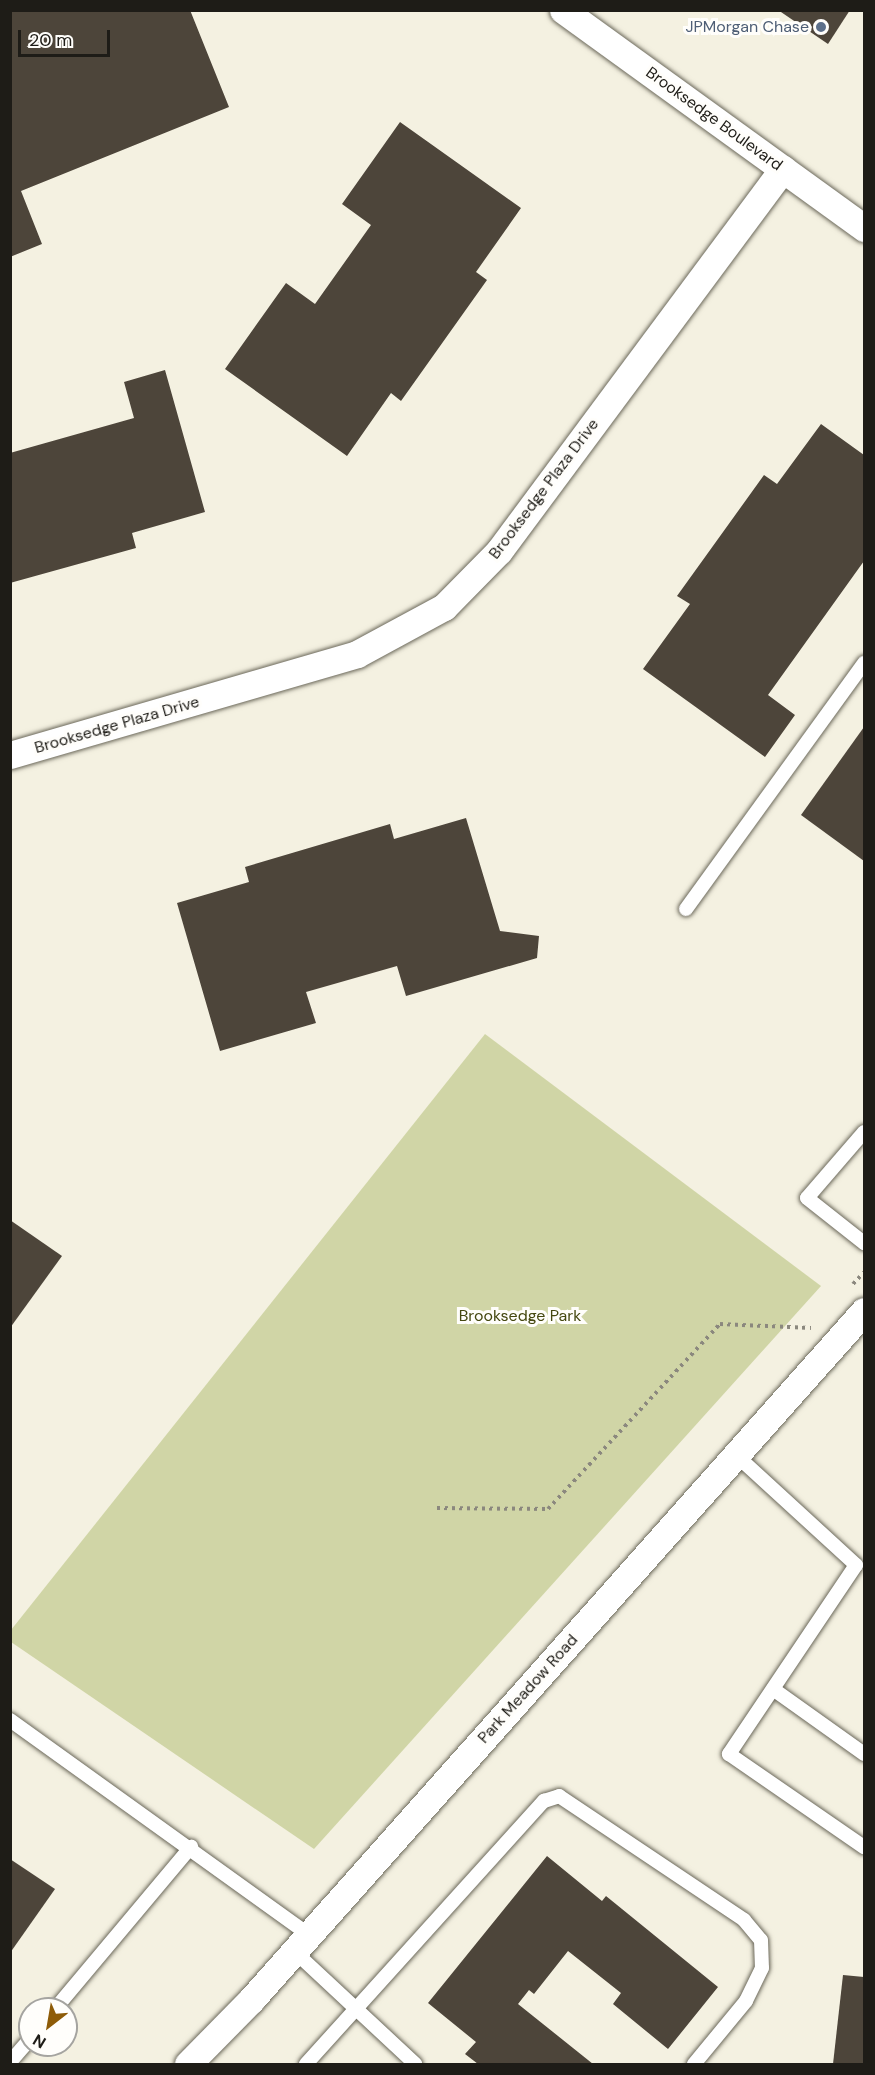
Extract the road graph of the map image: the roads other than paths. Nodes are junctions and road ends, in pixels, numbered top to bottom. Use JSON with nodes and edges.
{"nodes":[{"id":1,"x":563,"y":10,"type":"edge"},
{"id":2,"x":783,"y":169,"type":"junction"},
{"id":3,"x":864,"y":228,"type":"edge"},
{"id":4,"x":864,"y":663,"type":"edge"},
{"id":5,"x":10,"y":755,"type":"edge"},
{"id":6,"x":686,"y":909,"type":"dead end"},
{"id":7,"x":864,"y":1132,"type":"edge"},
{"id":8,"x":864,"y":1244,"type":"edge"},
{"id":9,"x":864,"y":1311,"type":"edge"},
{"id":10,"x":736,"y":1455,"type":"junction"},
{"id":11,"x":773,"y":1689,"type":"junction"},
{"id":12,"x":10,"y":1720,"type":"edge"},
{"id":13,"x":864,"y":1754,"type":"edge"},
{"id":14,"x":864,"y":1847,"type":"edge"},
{"id":15,"x":190,"y":1848,"type":"junction"},
{"id":16,"x":301,"y":1943,"type":"junction"},
{"id":17,"x":65,"y":1997,"type":"edge"},
{"id":18,"x":356,"y":2009,"type":"junction"},
{"id":19,"x":188,"y":2064,"type":"edge"},
{"id":20,"x":306,"y":2064,"type":"edge"},
{"id":21,"x":415,"y":2064,"type":"edge"},
{"id":22,"x":694,"y":2064,"type":"edge"}],
"edges":[{"from":1,"to":2,"type":"street","name":"Brooksedge Boulevard"},
{"from":2,"to":3,"type":"street","name":"Brooksedge Boulevard"},
{"from":2,"to":5,"type":"street","name":"Brooksedge Plaza Drive"},
{"from":4,"to":6,"type":"lane"},
{"from":7,"to":8,"type":"lane"},
{"from":9,"to":10,"type":"street","name":"Park Meadow Road"},
{"from":10,"to":11,"type":"lane"},
{"from":10,"to":16,"type":"street","name":"Park Meadow Road"},
{"from":11,"to":13,"type":"lane"},
{"from":11,"to":14,"type":"lane"},
{"from":12,"to":15,"type":"lane"},
{"from":15,"to":16,"type":"lane"},
{"from":15,"to":17,"type":"lane"},
{"from":16,"to":18,"type":"lane"},
{"from":16,"to":19,"type":"street","name":"Park Meadow Road"},
{"from":18,"to":20,"type":"lane"},
{"from":18,"to":21,"type":"lane"},
{"from":18,"to":22,"type":"lane"}]}
